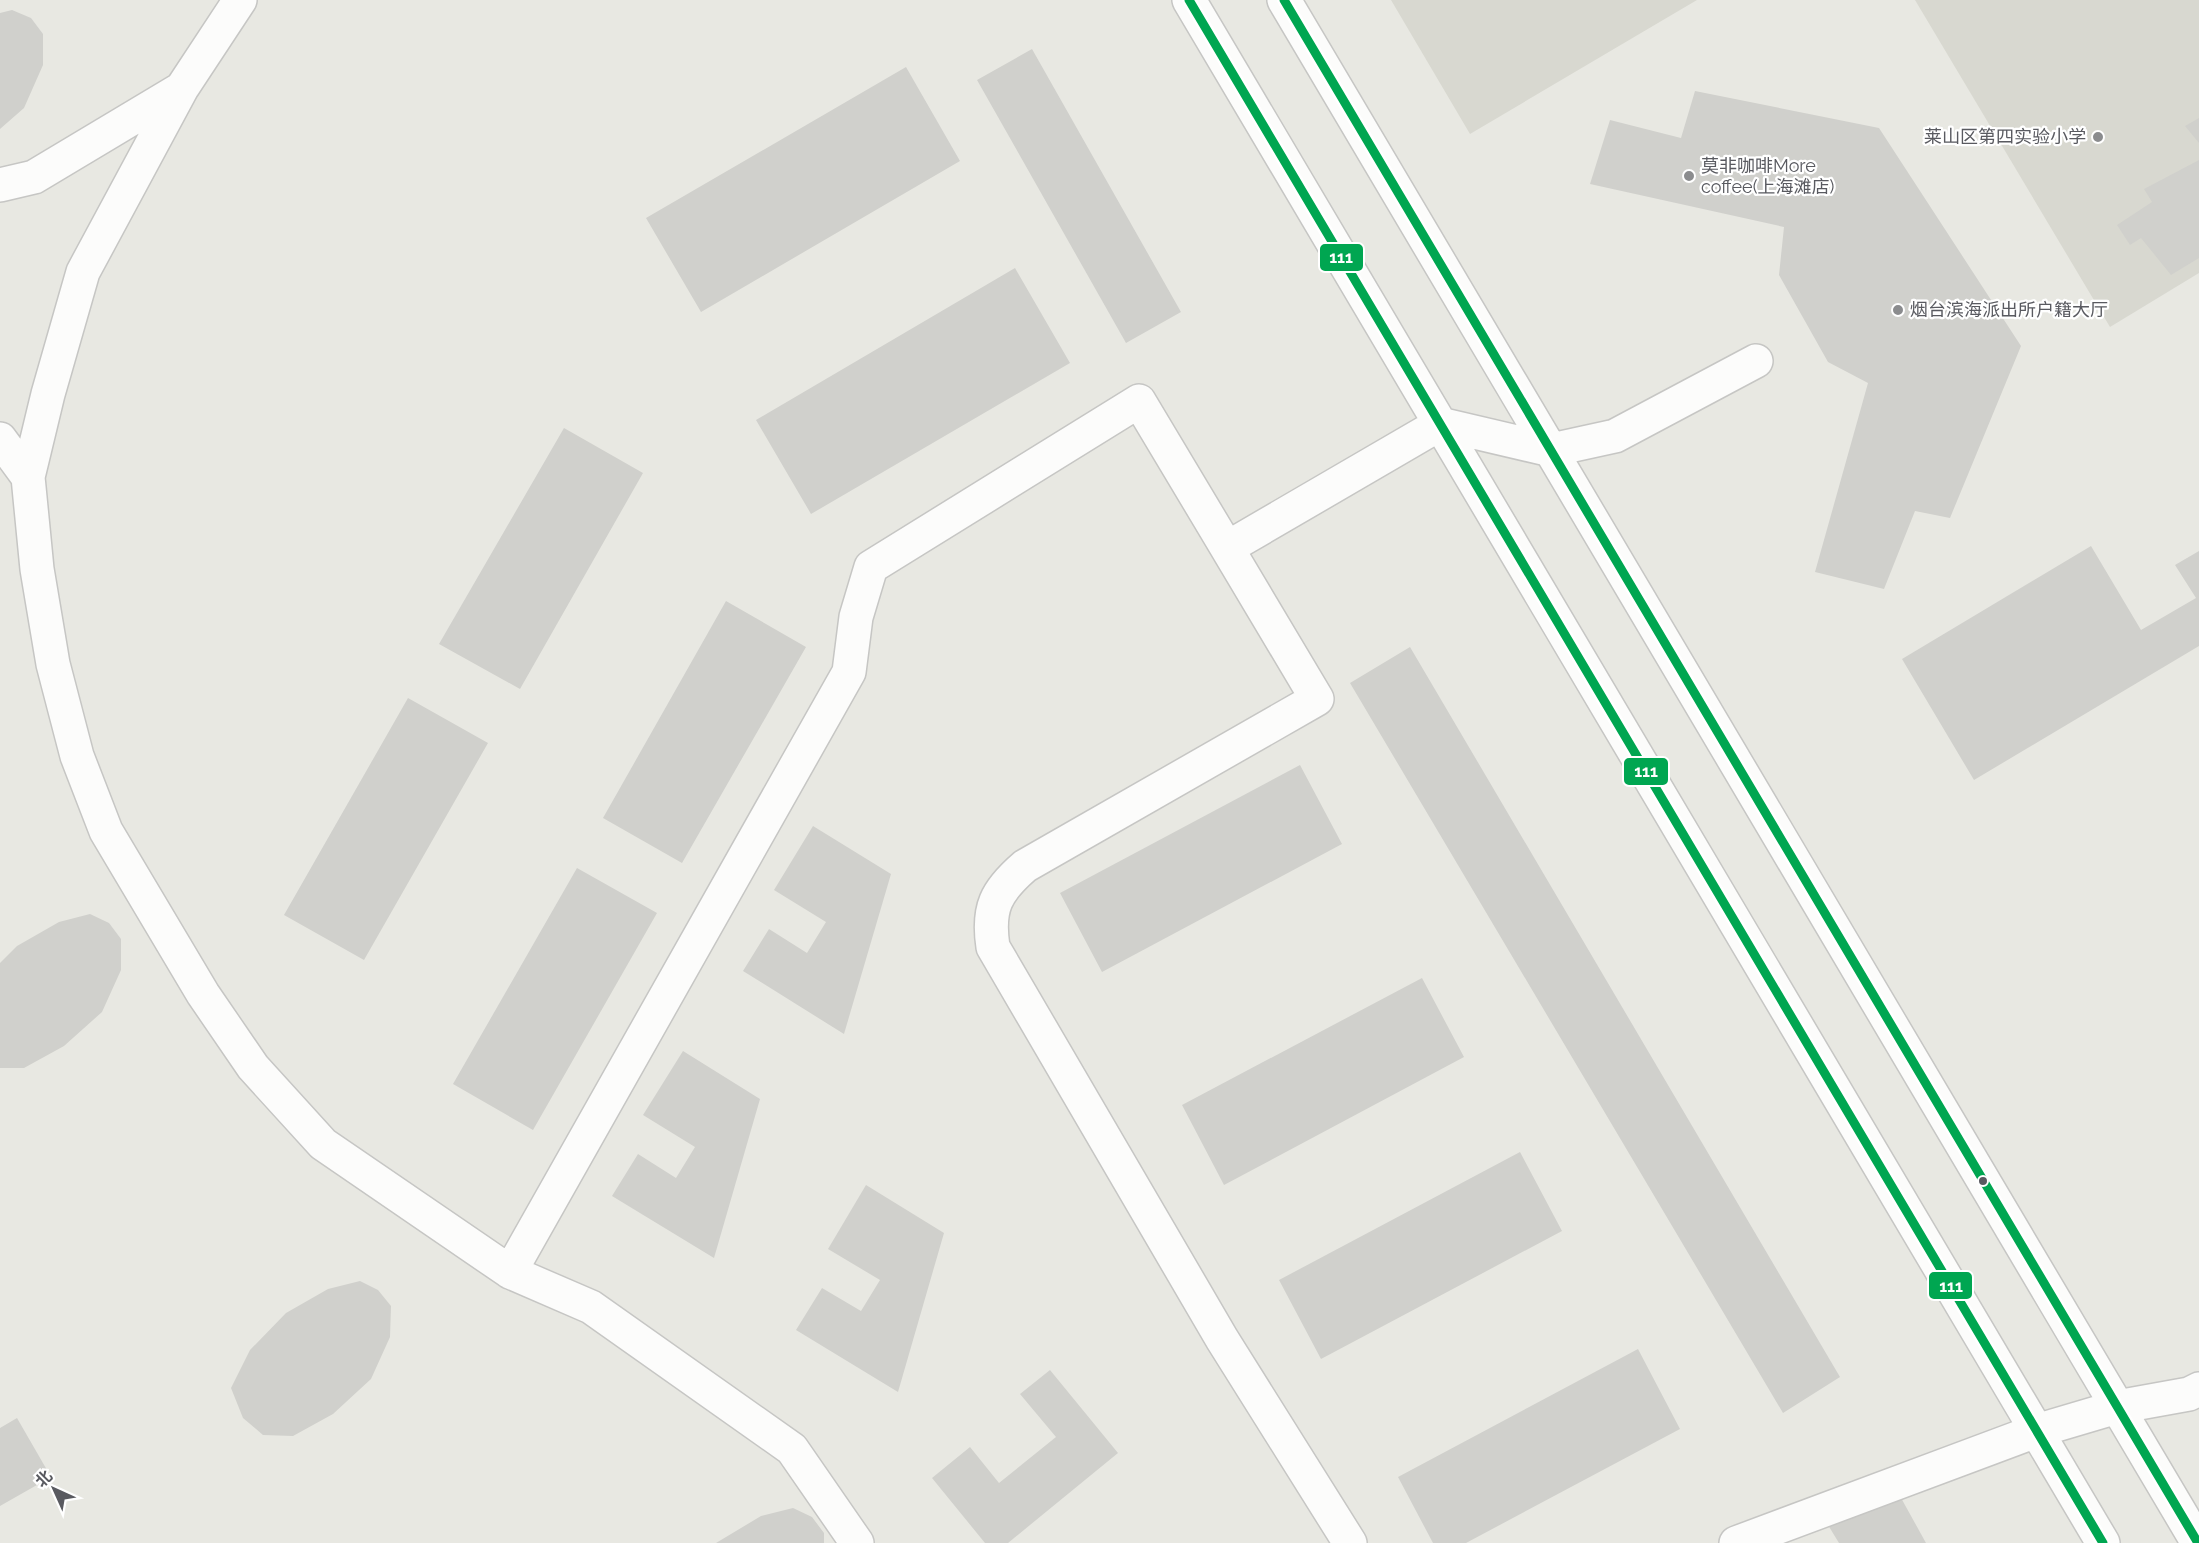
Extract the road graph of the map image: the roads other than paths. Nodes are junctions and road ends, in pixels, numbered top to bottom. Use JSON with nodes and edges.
{"nodes":[{"id":1,"x":240,"y":0,"type":"edge"},
{"id":2,"x":1189,"y":0,"type":"edge"},
{"id":3,"x":1284,"y":0,"type":"edge"},
{"id":4,"x":183,"y":88,"type":"junction"},
{"id":5,"x":0,"y":185,"type":"edge"},
{"id":6,"x":1756,"y":361,"type":"dead end"},
{"id":7,"x":1440,"y":424,"type":"junction"},
{"id":8,"x":0,"y":439,"type":"edge"},
{"id":9,"x":1551,"y":450,"type":"junction"},
{"id":10,"x":28,"y":477,"type":"junction"},
{"id":11,"x":1227,"y":548,"type":"junction"},
{"id":12,"x":510,"y":1272,"type":"junction"},
{"id":13,"x":2199,"y":1389,"type":"edge"},
{"id":14,"x":2118,"y":1407,"type":"junction"},
{"id":15,"x":2036,"y":1431,"type":"junction"},
{"id":16,"x":857,"y":1543,"type":"edge"},
{"id":17,"x":1350,"y":1543,"type":"edge"},
{"id":18,"x":1736,"y":1543,"type":"edge"},
{"id":19,"x":2103,"y":1543,"type":"edge"},
{"id":20,"x":2198,"y":1543,"type":"edge"}],
"edges":[{"from":1,"to":4,"type":"street"},
{"from":2,"to":7,"type":"street"},
{"from":3,"to":9,"type":"street"},
{"from":4,"to":5,"type":"street"},
{"from":4,"to":10,"type":"street"},
{"from":6,"to":9,"type":"street"},
{"from":7,"to":9,"type":"street"},
{"from":7,"to":11,"type":"street"},
{"from":7,"to":15,"type":"street"},
{"from":8,"to":10,"type":"street"},
{"from":9,"to":14,"type":"street"},
{"from":10,"to":12,"type":"street"},
{"from":11,"to":12,"type":"street"},
{"from":11,"to":17,"type":"street"},
{"from":12,"to":16,"type":"street"},
{"from":13,"to":14,"type":"street"},
{"from":14,"to":15,"type":"street"},
{"from":14,"to":20,"type":"street"},
{"from":15,"to":18,"type":"street"},
{"from":15,"to":19,"type":"street"}]}
